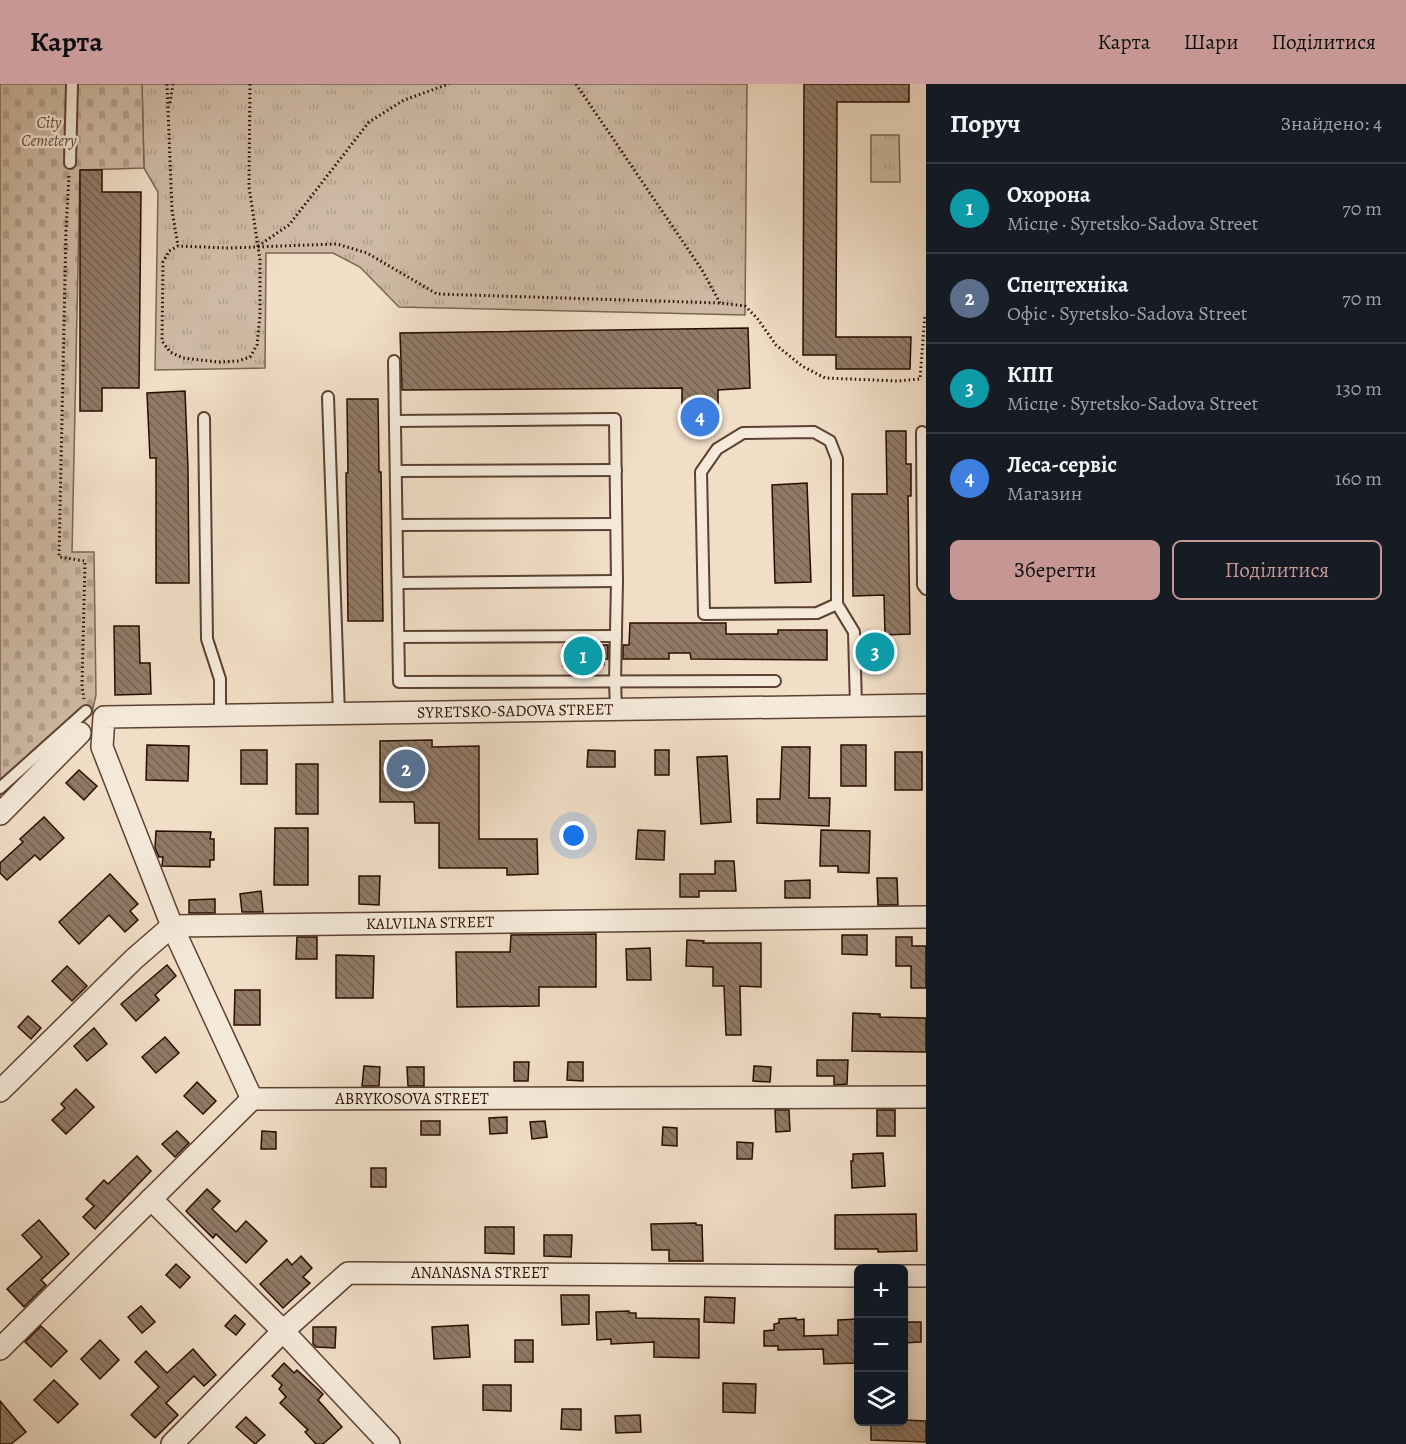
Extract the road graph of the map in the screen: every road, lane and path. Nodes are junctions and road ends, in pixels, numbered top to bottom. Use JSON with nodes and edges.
{"nodes":[{"id":1,"x":72,"y":84,"type":"edge"},
{"id":2,"x":167,"y":84,"type":"edge"},
{"id":3,"x":173,"y":84,"type":"edge"},
{"id":4,"x":250,"y":84,"type":"edge"},
{"id":5,"x":449,"y":84,"type":"edge"},
{"id":6,"x":576,"y":84,"type":"edge"},
{"id":7,"x":169,"y":107,"type":"junction"},
{"id":8,"x":70,"y":163,"type":"joint"},
{"id":9,"x":178,"y":246,"type":"junction"},
{"id":10,"x":257,"y":247,"type":"junction"},
{"id":11,"x":720,"y":303,"type":"junction"},
{"id":12,"x":925,"y":314,"type":"edge"},
{"id":13,"x":394,"y":361,"type":"dead end"},
{"id":14,"x":328,"y":397,"type":"dead end"},
{"id":15,"x":204,"y":418,"type":"dead end"},
{"id":16,"x":395,"y":421,"type":"junction"},
{"id":17,"x":922,"y":432,"type":"dead end"},
{"id":18,"x":616,"y":470,"type":"junction"},
{"id":19,"x":396,"y":471,"type":"junction"},
{"id":20,"x":616,"y":524,"type":"junction"},
{"id":21,"x":397,"y":525,"type":"junction"},
{"id":22,"x":617,"y":581,"type":"junction"},
{"id":23,"x":398,"y":582,"type":"junction"},
{"id":24,"x":926,"y":590,"type":"edge"},
{"id":25,"x":837,"y":604,"type":"junction"},
{"id":26,"x":616,"y":636,"type":"junction"},
{"id":27,"x":399,"y":637,"type":"junction"},
{"id":28,"x":615,"y":681,"type":"junction"},
{"id":29,"x":775,"y":681,"type":"dead end"},
{"id":30,"x":926,"y":705,"type":"edge"},
{"id":31,"x":856,"y":706,"type":"junction"},
{"id":32,"x":616,"y":710,"type":"junction"},
{"id":33,"x":95,"y":714,"type":"junction"},
{"id":34,"x":339,"y":714,"type":"junction"},
{"id":35,"x":220,"y":716,"type":"junction"},
{"id":36,"x":80,"y":734,"type":"dead end"},
{"id":37,"x":0,"y":788,"type":"edge"},
{"id":38,"x":0,"y":814,"type":"edge"},
{"id":39,"x":926,"y":917,"type":"edge"},
{"id":40,"x":172,"y":926,"type":"junction"},
{"id":41,"x":0,"y":1091,"type":"edge"},
{"id":42,"x":926,"y":1097,"type":"edge"},
{"id":43,"x":252,"y":1099,"type":"junction"},
{"id":44,"x":151,"y":1199,"type":"junction"},
{"id":45,"x":854,"y":1276,"type":"edge"},
{"id":46,"x":908,"y":1276,"type":"edge"},
{"id":47,"x":926,"y":1276,"type":"edge"},
{"id":48,"x":283,"y":1331,"type":"junction"},
{"id":49,"x":0,"y":1349,"type":"edge"},
{"id":50,"x":172,"y":1444,"type":"edge"},
{"id":51,"x":389,"y":1444,"type":"edge"}],
"edges":[{"from":1,"to":8,"type":"lane"},
{"from":2,"to":7,"type":"path"},
{"from":3,"to":7,"type":"path"},
{"from":4,"to":10,"type":"path"},
{"from":5,"to":10,"type":"path"},
{"from":6,"to":11,"type":"path"},
{"from":7,"to":9,"type":"path"},
{"from":8,"to":33,"type":"path"},
{"from":9,"to":10,"type":"path"},
{"from":9,"to":10,"type":"path"},
{"from":10,"to":11,"type":"path"},
{"from":11,"to":12,"type":"path"},
{"from":13,"to":16,"type":"lane"},
{"from":14,"to":34,"type":"lane"},
{"from":15,"to":35,"type":"lane"},
{"from":16,"to":18,"type":"lane"},
{"from":16,"to":19,"type":"lane"},
{"from":17,"to":24,"type":"lane"},
{"from":18,"to":19,"type":"lane"},
{"from":18,"to":20,"type":"lane"},
{"from":19,"to":21,"type":"lane"},
{"from":20,"to":21,"type":"lane"},
{"from":20,"to":22,"type":"lane"},
{"from":21,"to":23,"type":"lane"},
{"from":22,"to":23,"type":"lane"},
{"from":22,"to":26,"type":"lane"},
{"from":23,"to":27,"type":"lane"},
{"from":25,"to":25,"type":"lane"},
{"from":25,"to":31,"type":"lane"},
{"from":26,"to":27,"type":"lane"},
{"from":26,"to":28,"type":"lane"},
{"from":27,"to":28,"type":"lane"},
{"from":28,"to":29,"type":"lane"},
{"from":28,"to":32,"type":"lane"},
{"from":30,"to":31,"type":"street","name":"SYRETSKO-SADOVA STREET"},
{"from":31,"to":32,"type":"street","name":"SYRETSKO-SADOVA STREET"},
{"from":32,"to":34,"type":"street","name":"SYRETSKO-SADOVA STREET"},
{"from":33,"to":35,"type":"street","name":"SYRETSKO-SADOVA STREET"},
{"from":33,"to":37,"type":"lane"},
{"from":33,"to":40,"type":"street"},
{"from":34,"to":35,"type":"street","name":"SYRETSKO-SADOVA STREET"},
{"from":36,"to":38,"type":"street"},
{"from":39,"to":40,"type":"street","name":"KALVILNA STREET"},
{"from":40,"to":41,"type":"street"},
{"from":40,"to":43,"type":"street"},
{"from":42,"to":43,"type":"street","name":"ABRYKOSOVA STREET"},
{"from":43,"to":44,"type":"street"},
{"from":44,"to":48,"type":"street"},
{"from":44,"to":49,"type":"street"},
{"from":45,"to":48,"type":"street","name":"ANANASNA STREET"},
{"from":46,"to":47,"type":"street"},
{"from":48,"to":50,"type":"street","name":"ANANASNA STREET"},
{"from":48,"to":51,"type":"street"}]}
